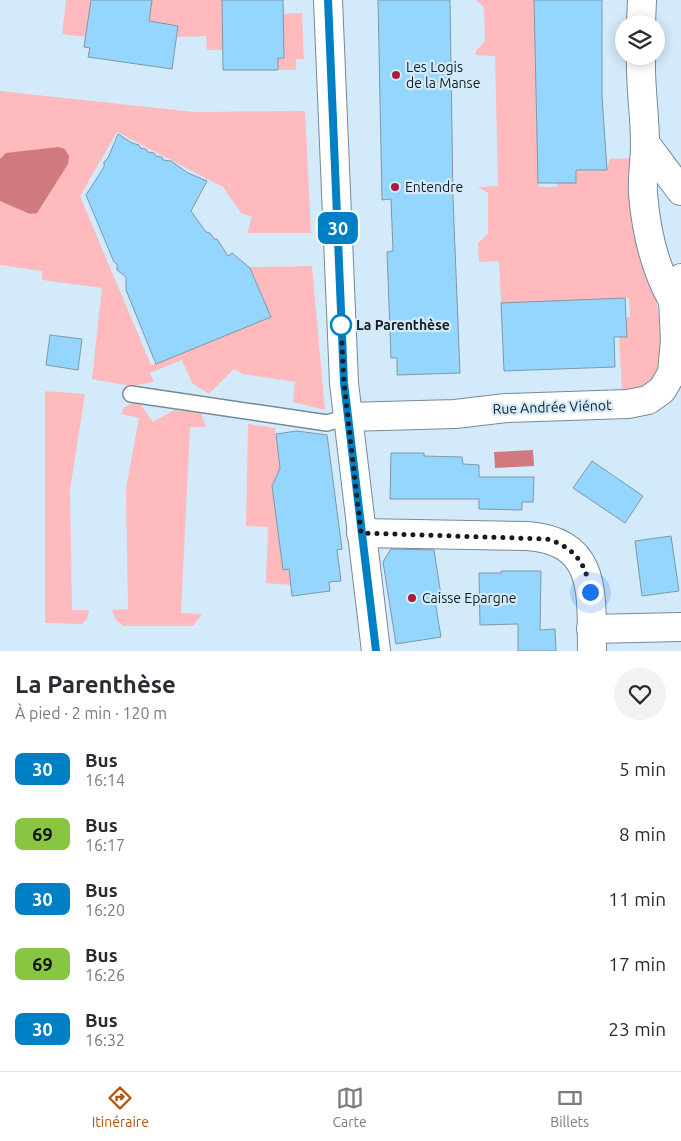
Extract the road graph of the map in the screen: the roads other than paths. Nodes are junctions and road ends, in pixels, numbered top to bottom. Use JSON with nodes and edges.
{"nodes":[{"id":1,"x":328,"y":0,"type":"edge"},
{"id":2,"x":642,"y":0,"type":"edge"},
{"id":3,"x":641,"y":15,"type":"edge"},
{"id":4,"x":641,"y":65,"type":"edge"},
{"id":5,"x":645,"y":143,"type":"junction"},
{"id":6,"x":681,"y":191,"type":"edge"},
{"id":7,"x":677,"y":289,"type":"edge"},
{"id":8,"x":131,"y":394,"type":"dead end"},
{"id":9,"x":347,"y":417,"type":"junction"},
{"id":10,"x":361,"y":533,"type":"junction"},
{"id":11,"x":681,"y":628,"type":"edge"},
{"id":12,"x":592,"y":640,"type":"edge"},
{"id":13,"x":376,"y":651,"type":"edge"}],
"edges":[{"from":1,"to":9,"type":"street"},
{"from":2,"to":3,"type":"street"},
{"from":4,"to":5,"type":"street","name":"Rue Andrée Viénot"},
{"from":5,"to":6,"type":"street"},
{"from":5,"to":7,"type":"street","name":"Rue Andrée Viénot"},
{"from":7,"to":9,"type":"street","name":"Rue Andrée Viénot"},
{"from":8,"to":9,"type":"lane"},
{"from":9,"to":10,"type":"street"},
{"from":10,"to":12,"type":"street"},
{"from":10,"to":13,"type":"street"},
{"from":11,"to":12,"type":"street"}]}
